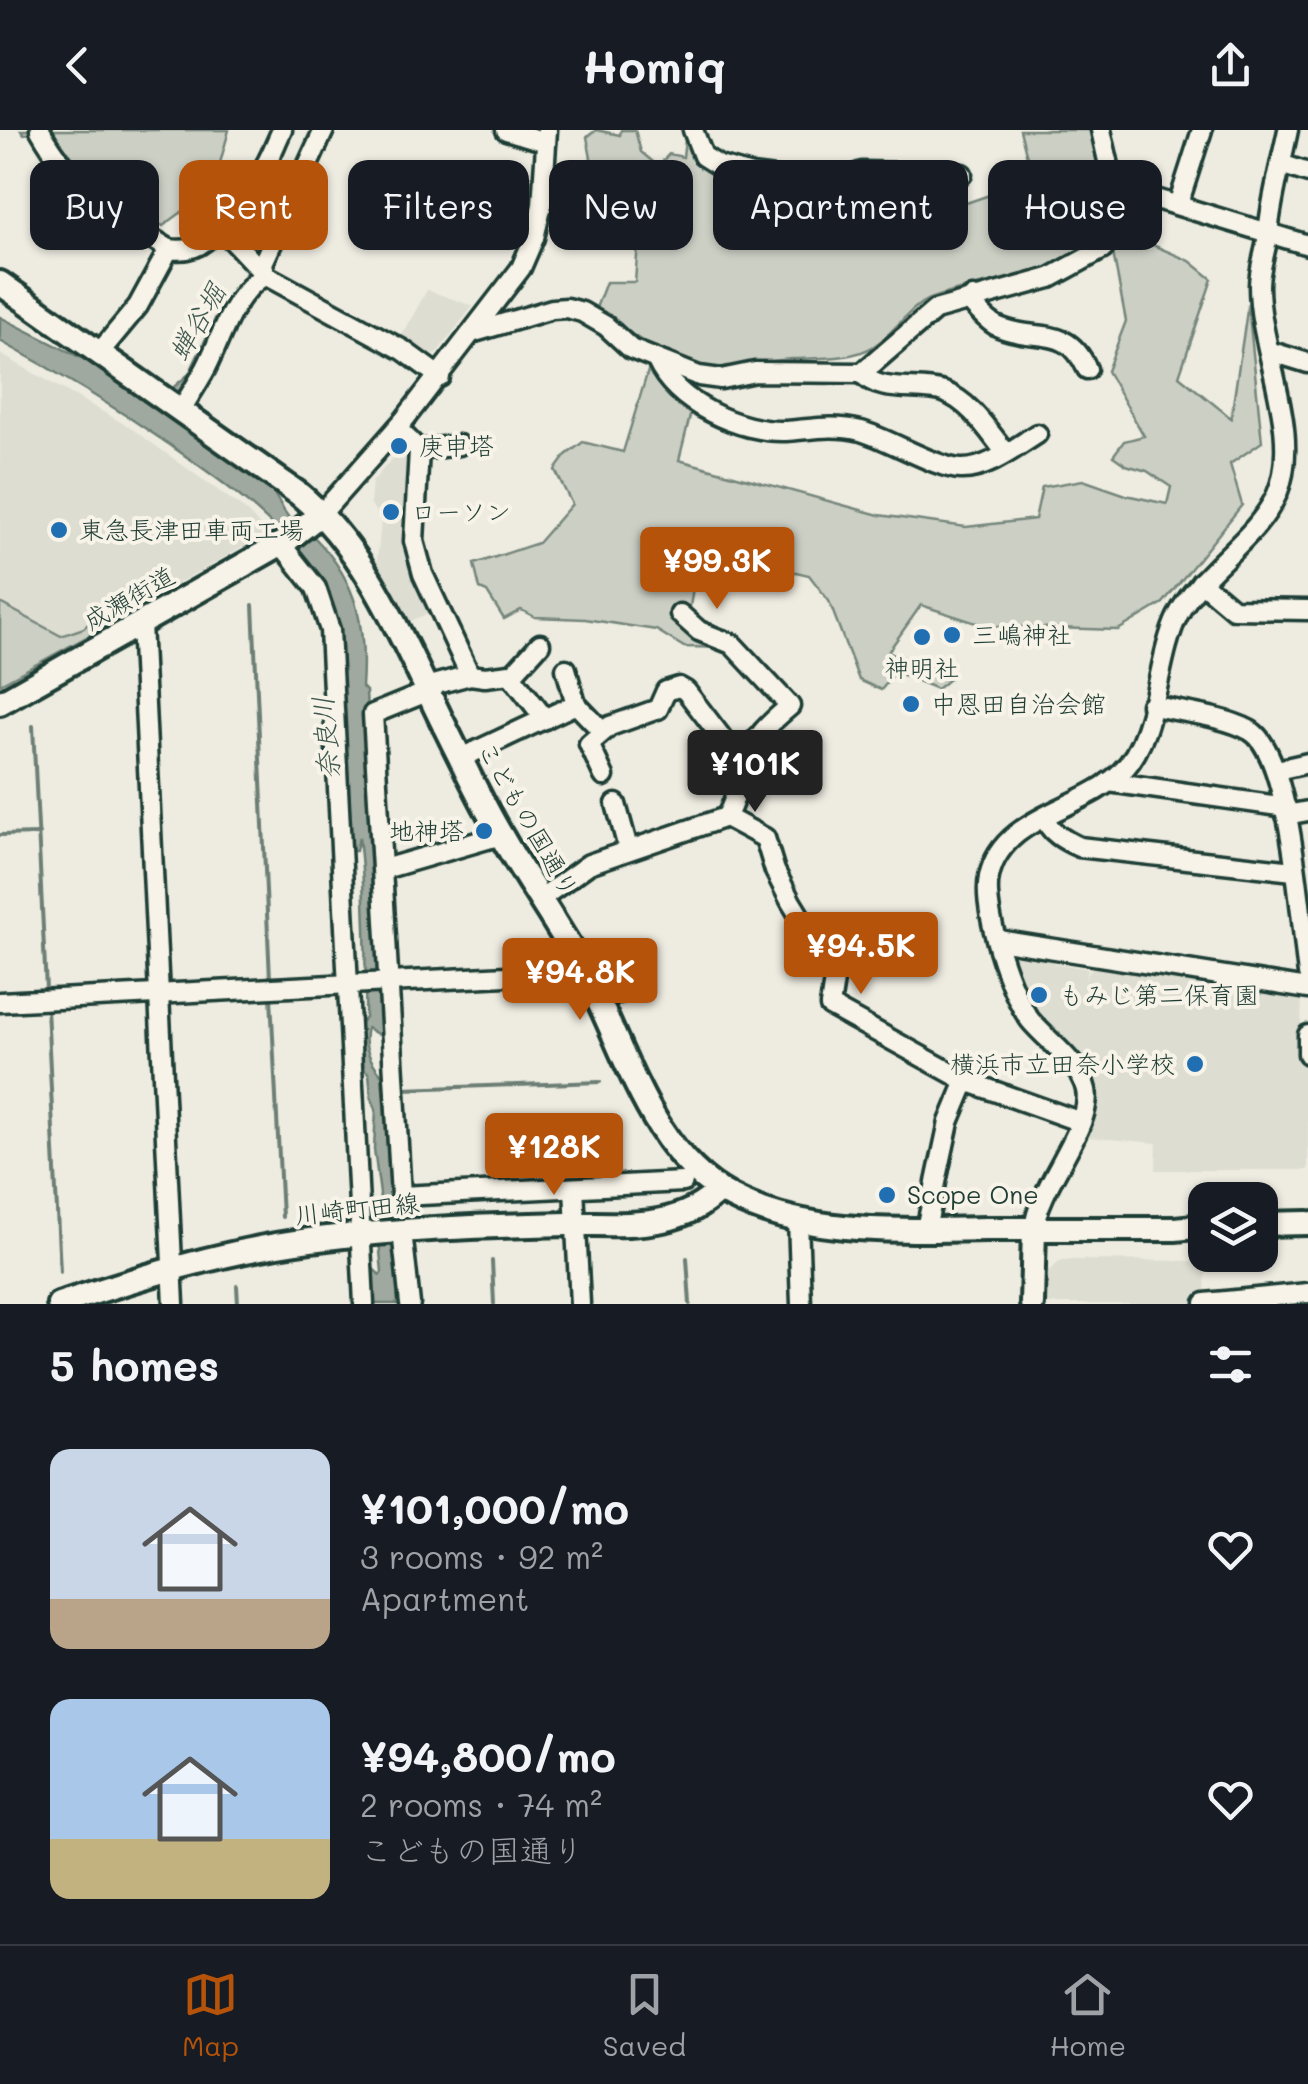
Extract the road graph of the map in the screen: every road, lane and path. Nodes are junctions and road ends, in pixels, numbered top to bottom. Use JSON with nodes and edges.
{"nodes":[{"id":1,"x":40,"y":130,"type":"edge"},
{"id":2,"x":282,"y":130,"type":"edge"},
{"id":3,"x":324,"y":130,"type":"edge"},
{"id":4,"x":506,"y":130,"type":"edge"},
{"id":5,"x":693,"y":130,"type":"edge"},
{"id":6,"x":1101,"y":130,"type":"edge"},
{"id":7,"x":1202,"y":130,"type":"edge"},
{"id":8,"x":1288,"y":130,"type":"edge"},
{"id":9,"x":547,"y":136,"type":"edge"},
{"id":10,"x":268,"y":160,"type":"edge"},
{"id":11,"x":1108,"y":160,"type":"edge"},
{"id":12,"x":713,"y":163,"type":"edge"},
{"id":13,"x":1280,"y":164,"type":"junction"},
{"id":14,"x":1308,"y":172,"type":"edge"},
{"id":15,"x":1162,"y":200,"type":"edge"},
{"id":16,"x":1178,"y":204,"type":"junction"},
{"id":17,"x":1268,"y":233,"type":"junction"},
{"id":18,"x":1308,"y":245,"type":"edge"},
{"id":19,"x":179,"y":248,"type":"edge"},
{"id":20,"x":169,"y":249,"type":"junction"},
{"id":21,"x":242,"y":250,"type":"edge"},
{"id":22,"x":1100,"y":250,"type":"edge"},
{"id":23,"x":257,"y":266,"type":"junction"},
{"id":24,"x":0,"y":282,"type":"edge"},
{"id":25,"x":973,"y":297,"type":"junction"},
{"id":26,"x":475,"y":332,"type":"junction"},
{"id":27,"x":1268,"y":351,"type":"junction"},
{"id":28,"x":99,"y":353,"type":"junction"},
{"id":29,"x":657,"y":360,"type":"junction"},
{"id":30,"x":1308,"y":363,"type":"edge"},
{"id":31,"x":1086,"y":369,"type":"dead end"},
{"id":32,"x":862,"y":374,"type":"junction"},
{"id":33,"x":440,"y":377,"type":"junction"},
{"id":34,"x":178,"y":407,"type":"junction"},
{"id":35,"x":397,"y":428,"type":"junction"},
{"id":36,"x":459,"y":445,"type":"dead end"},
{"id":37,"x":419,"y":450,"type":"junction"},
{"id":38,"x":316,"y":519,"type":"junction"},
{"id":39,"x":283,"y":542,"type":"junction"},
{"id":40,"x":1201,"y":582,"type":"junction"},
{"id":41,"x":1308,"y":610,"type":"edge"},
{"id":42,"x":680,"y":614,"type":"dead end"},
{"id":43,"x":141,"y":622,"type":"junction"},
{"id":44,"x":540,"y":644,"type":"dead end"},
{"id":45,"x":566,"y":669,"type":"dead end"},
{"id":46,"x":470,"y":675,"type":"junction"},
{"id":47,"x":511,"y":676,"type":"junction"},
{"id":48,"x":428,"y":692,"type":"junction"},
{"id":49,"x":0,"y":703,"type":"edge"},
{"id":50,"x":576,"y":704,"type":"junction"},
{"id":51,"x":1150,"y":705,"type":"junction"},
{"id":52,"x":545,"y":719,"type":"junction"},
{"id":53,"x":602,"y":731,"type":"junction"},
{"id":54,"x":461,"y":758,"type":"junction"},
{"id":55,"x":742,"y":764,"type":"junction"},
{"id":56,"x":1308,"y":764,"type":"edge"},
{"id":57,"x":1276,"y":770,"type":"junction"},
{"id":58,"x":604,"y":776,"type":"dead end"},
{"id":59,"x":1109,"y":782,"type":"junction"},
{"id":60,"x":616,"y":804,"type":"dead end"},
{"id":61,"x":1286,"y":811,"type":"junction"},
{"id":62,"x":1308,"y":811,"type":"edge"},
{"id":63,"x":726,"y":817,"type":"junction"},
{"id":64,"x":1046,"y":820,"type":"junction"},
{"id":65,"x":500,"y":835,"type":"junction"},
{"id":66,"x":628,"y":848,"type":"junction"},
{"id":67,"x":384,"y":869,"type":"junction"},
{"id":68,"x":1294,"y":872,"type":"junction"},
{"id":69,"x":540,"y":899,"type":"junction"},
{"id":70,"x":998,"y":940,"type":"junction"},
{"id":71,"x":611,"y":966,"type":"dead end"},
{"id":72,"x":584,"y":972,"type":"junction"},
{"id":73,"x":1308,"y":974,"type":"edge"},
{"id":74,"x":387,"y":984,"type":"junction"},
{"id":75,"x":351,"y":986,"type":"junction"},
{"id":76,"x":1308,"y":989,"type":"edge"},
{"id":77,"x":159,"y":996,"type":"junction"},
{"id":78,"x":598,"y":999,"type":"junction"},
{"id":79,"x":0,"y":1002,"type":"edge"},
{"id":80,"x":1308,"y":1035,"type":"edge"},
{"id":81,"x":1308,"y":1054,"type":"edge"},
{"id":82,"x":966,"y":1082,"type":"junction"},
{"id":83,"x":1081,"y":1122,"type":"junction"},
{"id":84,"x":682,"y":1182,"type":"dead end"},
{"id":85,"x":574,"y":1188,"type":"junction"},
{"id":86,"x":719,"y":1190,"type":"junction"},
{"id":87,"x":798,"y":1219,"type":"junction"},
{"id":88,"x":1308,"y":1223,"type":"edge"},
{"id":89,"x":576,"y":1224,"type":"junction"},
{"id":90,"x":1278,"y":1224,"type":"edge"},
{"id":91,"x":1188,"y":1228,"type":"edge"},
{"id":92,"x":1034,"y":1229,"type":"junction"},
{"id":93,"x":926,"y":1230,"type":"junction"},
{"id":94,"x":401,"y":1231,"type":"junction"},
{"id":95,"x":362,"y":1235,"type":"junction"},
{"id":96,"x":172,"y":1269,"type":"junction"},
{"id":97,"x":1308,"y":1293,"type":"edge"},
{"id":98,"x":1205,"y":1303,"type":"edge"},
{"id":99,"x":59,"y":1304,"type":"edge"},
{"id":100,"x":174,"y":1304,"type":"edge"},
{"id":101,"x":364,"y":1304,"type":"edge"},
{"id":102,"x":410,"y":1304,"type":"edge"},
{"id":103,"x":580,"y":1304,"type":"edge"},
{"id":104,"x":801,"y":1304,"type":"edge"},
{"id":105,"x":1032,"y":1304,"type":"edge"}],
"edges":[{"from":1,"to":20,"type":"street"},
{"from":2,"to":10,"type":"street"},
{"from":3,"to":23,"type":"street"},
{"from":4,"to":9,"type":"street"},
{"from":5,"to":12,"type":"street"},
{"from":6,"to":11,"type":"street"},
{"from":7,"to":16,"type":"street"},
{"from":8,"to":13,"type":"street"},
{"from":9,"to":26,"type":"street"},
{"from":13,"to":14,"type":"street"},
{"from":13,"to":17,"type":"street"},
{"from":15,"to":16,"type":"street"},
{"from":16,"to":17,"type":"street"},
{"from":17,"to":18,"type":"street"},
{"from":17,"to":27,"type":"street"},
{"from":19,"to":20,"type":"street"},
{"from":20,"to":28,"type":"street"},
{"from":21,"to":23,"type":"street"},
{"from":22,"to":25,"type":"street"},
{"from":23,"to":33,"type":"street"},
{"from":23,"to":34,"type":"street"},
{"from":24,"to":28,"type":"main road"},
{"from":25,"to":31,"type":"street"},
{"from":25,"to":32,"type":"street"},
{"from":26,"to":29,"type":"street"},
{"from":26,"to":33,"type":"street"},
{"from":27,"to":30,"type":"street"},
{"from":27,"to":40,"type":"street"},
{"from":28,"to":34,"type":"main road","name":"こどもの国通り"},
{"from":29,"to":32,"type":"street"},
{"from":29,"to":32,"type":"street"},
{"from":33,"to":35,"type":"street"},
{"from":34,"to":38,"type":"main road","name":"こどもの国通り"},
{"from":35,"to":37,"type":"street"},
{"from":35,"to":38,"type":"street"},
{"from":36,"to":37,"type":"street"},
{"from":37,"to":46,"type":"street"},
{"from":38,"to":39,"type":"main road","name":"成瀬街道"},
{"from":38,"to":48,"type":"main road","name":"こどもの国通り"},
{"from":39,"to":43,"type":"main road","name":"成瀬街道"},
{"from":39,"to":75,"type":"street"},
{"from":40,"to":41,"type":"street"},
{"from":40,"to":51,"type":"street"},
{"from":42,"to":55,"type":"street"},
{"from":43,"to":49,"type":"main road","name":"成瀬街道"},
{"from":43,"to":77,"type":"street"},
{"from":44,"to":47,"type":"street"},
{"from":45,"to":50,"type":"street"},
{"from":46,"to":47,"type":"street"},
{"from":46,"to":48,"type":"street"},
{"from":47,"to":52,"type":"street"},
{"from":48,"to":54,"type":"main road","name":"こどもの国通り"},
{"from":48,"to":67,"type":"street"},
{"from":50,"to":52,"type":"street"},
{"from":50,"to":53,"type":"street"},
{"from":51,"to":57,"type":"street"},
{"from":51,"to":59,"type":"street"},
{"from":52,"to":54,"type":"street"},
{"from":53,"to":55,"type":"street"},
{"from":53,"to":58,"type":"street"},
{"from":54,"to":65,"type":"main road","name":"こどもの国通り"},
{"from":55,"to":63,"type":"street"},
{"from":56,"to":57,"type":"street"},
{"from":57,"to":61,"type":"street"},
{"from":59,"to":61,"type":"street"},
{"from":59,"to":64,"type":"street"},
{"from":60,"to":66,"type":"street"},
{"from":61,"to":62,"type":"street"},
{"from":61,"to":68,"type":"street"},
{"from":63,"to":66,"type":"street"},
{"from":63,"to":82,"type":"street"},
{"from":64,"to":68,"type":"street"},
{"from":64,"to":70,"type":"street"},
{"from":65,"to":67,"type":"street"},
{"from":65,"to":69,"type":"main road","name":"こどもの国通り"},
{"from":66,"to":69,"type":"street"},
{"from":67,"to":74,"type":"street"},
{"from":68,"to":73,"type":"street"},
{"from":69,"to":72,"type":"main road","name":"こどもの国通り"},
{"from":70,"to":76,"type":"street"},
{"from":70,"to":83,"type":"street"},
{"from":71,"to":78,"type":"street"},
{"from":72,"to":74,"type":"street"},
{"from":72,"to":78,"type":"main road","name":"こどもの国通り"},
{"from":74,"to":75,"type":"street"},
{"from":74,"to":85,"type":"street"},
{"from":75,"to":77,"type":"street"},
{"from":75,"to":95,"type":"street"},
{"from":77,"to":79,"type":"street"},
{"from":77,"to":96,"type":"street"},
{"from":78,"to":86,"type":"main road","name":"こどもの国通り"},
{"from":80,"to":81,"type":"street"},
{"from":82,"to":83,"type":"street"},
{"from":82,"to":93,"type":"street"},
{"from":83,"to":92,"type":"street"},
{"from":84,"to":85,"type":"street"},
{"from":85,"to":89,"type":"street"},
{"from":86,"to":87,"type":"main road","name":"こどもの国通り"},
{"from":86,"to":89,"type":"main road","name":"川崎町田線"},
{"from":87,"to":93,"type":"main road","name":"こどもの国通り"},
{"from":87,"to":104,"type":"street"},
{"from":88,"to":90,"type":"main road"},
{"from":89,"to":94,"type":"main road","name":"川崎町田線"},
{"from":89,"to":103,"type":"street"},
{"from":91,"to":92,"type":"main road","name":"こどもの国通り"},
{"from":92,"to":93,"type":"main road","name":"こどもの国通り"},
{"from":92,"to":105,"type":"main road"},
{"from":94,"to":95,"type":"main road","name":"川崎町田線"},
{"from":94,"to":102,"type":"street"},
{"from":95,"to":96,"type":"main road","name":"川崎町田線"},
{"from":95,"to":101,"type":"street"},
{"from":96,"to":99,"type":"main road","name":"川崎町田線"},
{"from":96,"to":100,"type":"street"},
{"from":97,"to":98,"type":"street"}]}
